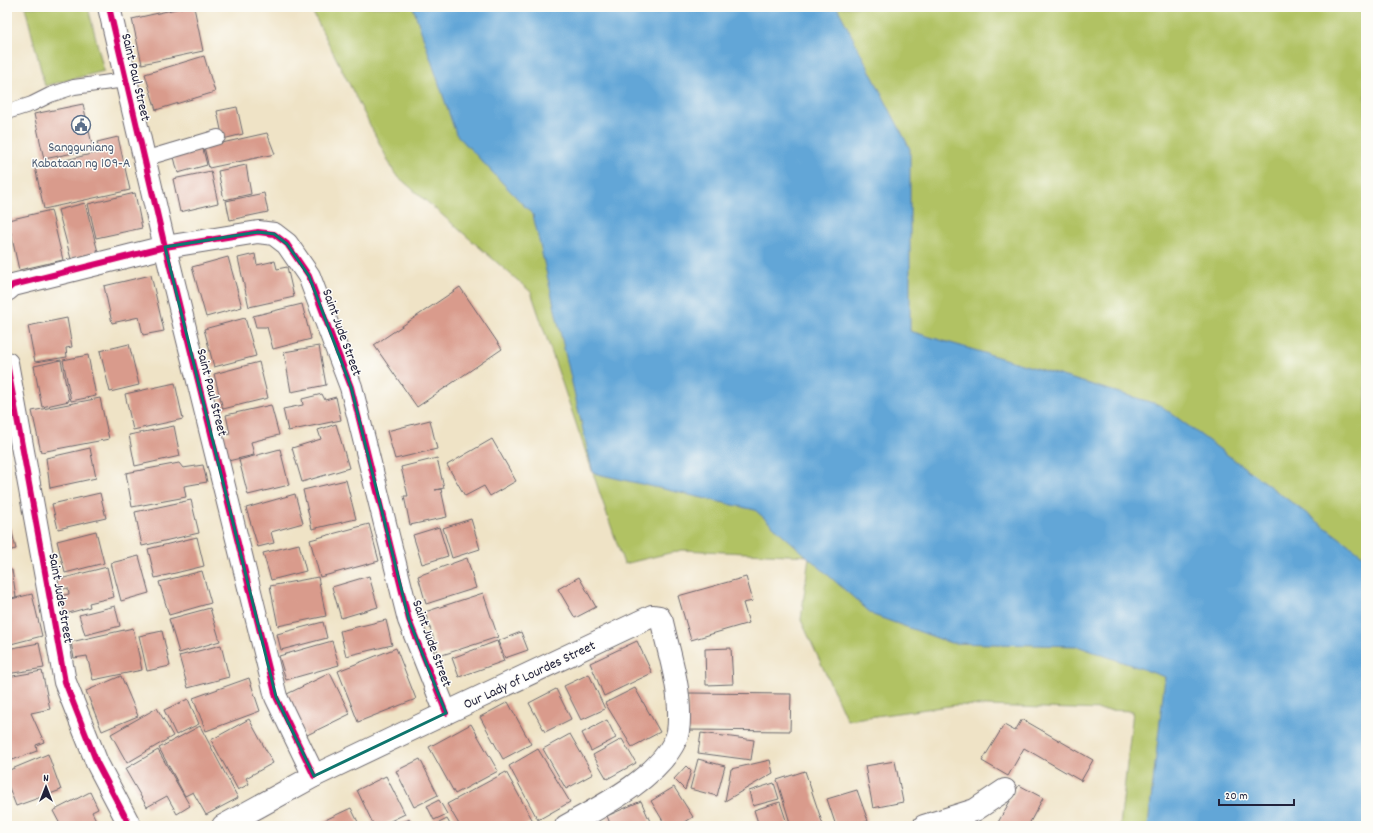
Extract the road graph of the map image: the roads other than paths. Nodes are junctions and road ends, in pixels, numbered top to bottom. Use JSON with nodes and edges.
{"nodes":[{"id":1,"x":109,"y":7,"type":"edge"},
{"id":2,"x":126,"y":80,"type":"junction"},
{"id":3,"x":7,"y":112,"type":"edge"},
{"id":4,"x":218,"y":137,"type":"dead end"},
{"id":5,"x":144,"y":160,"type":"junction"},
{"id":6,"x":165,"y":247,"type":"junction"},
{"id":7,"x":7,"y":290,"type":"edge"},
{"id":8,"x":7,"y":363,"type":"edge"},
{"id":9,"x":446,"y":713,"type":"junction"},
{"id":10,"x":314,"y":776,"type":"junction"},
{"id":11,"x":1006,"y":790,"type":"dead end"},
{"id":12,"x":130,"y":826,"type":"edge"},
{"id":13,"x":223,"y":826,"type":"edge"},
{"id":14,"x":566,"y":826,"type":"edge"},
{"id":15,"x":924,"y":826,"type":"edge"}],
"edges":[{"from":1,"to":2,"type":"street","name":"Saint Paul Street"},
{"from":2,"to":3,"type":"lane"},
{"from":2,"to":5,"type":"street","name":"Saint Paul Street"},
{"from":4,"to":5,"type":"lane"},
{"from":5,"to":6,"type":"street","name":"Saint Paul Street"},
{"from":6,"to":7,"type":"street","name":"Saint Jude Street"},
{"from":6,"to":9,"type":"street","name":"Saint Jude Street"},
{"from":6,"to":10,"type":"street","name":"Saint Paul Street"},
{"from":8,"to":12,"type":"street","name":"Saint Jude Street"},
{"from":9,"to":10,"type":"street","name":"Our Lady of Lourdes Street"},
{"from":9,"to":14,"type":"street","name":"Our Lady of Lourdes Street"},
{"from":10,"to":13,"type":"street","name":"Our Lady of Lourdes Street"},
{"from":11,"to":15,"type":"street"}]}
